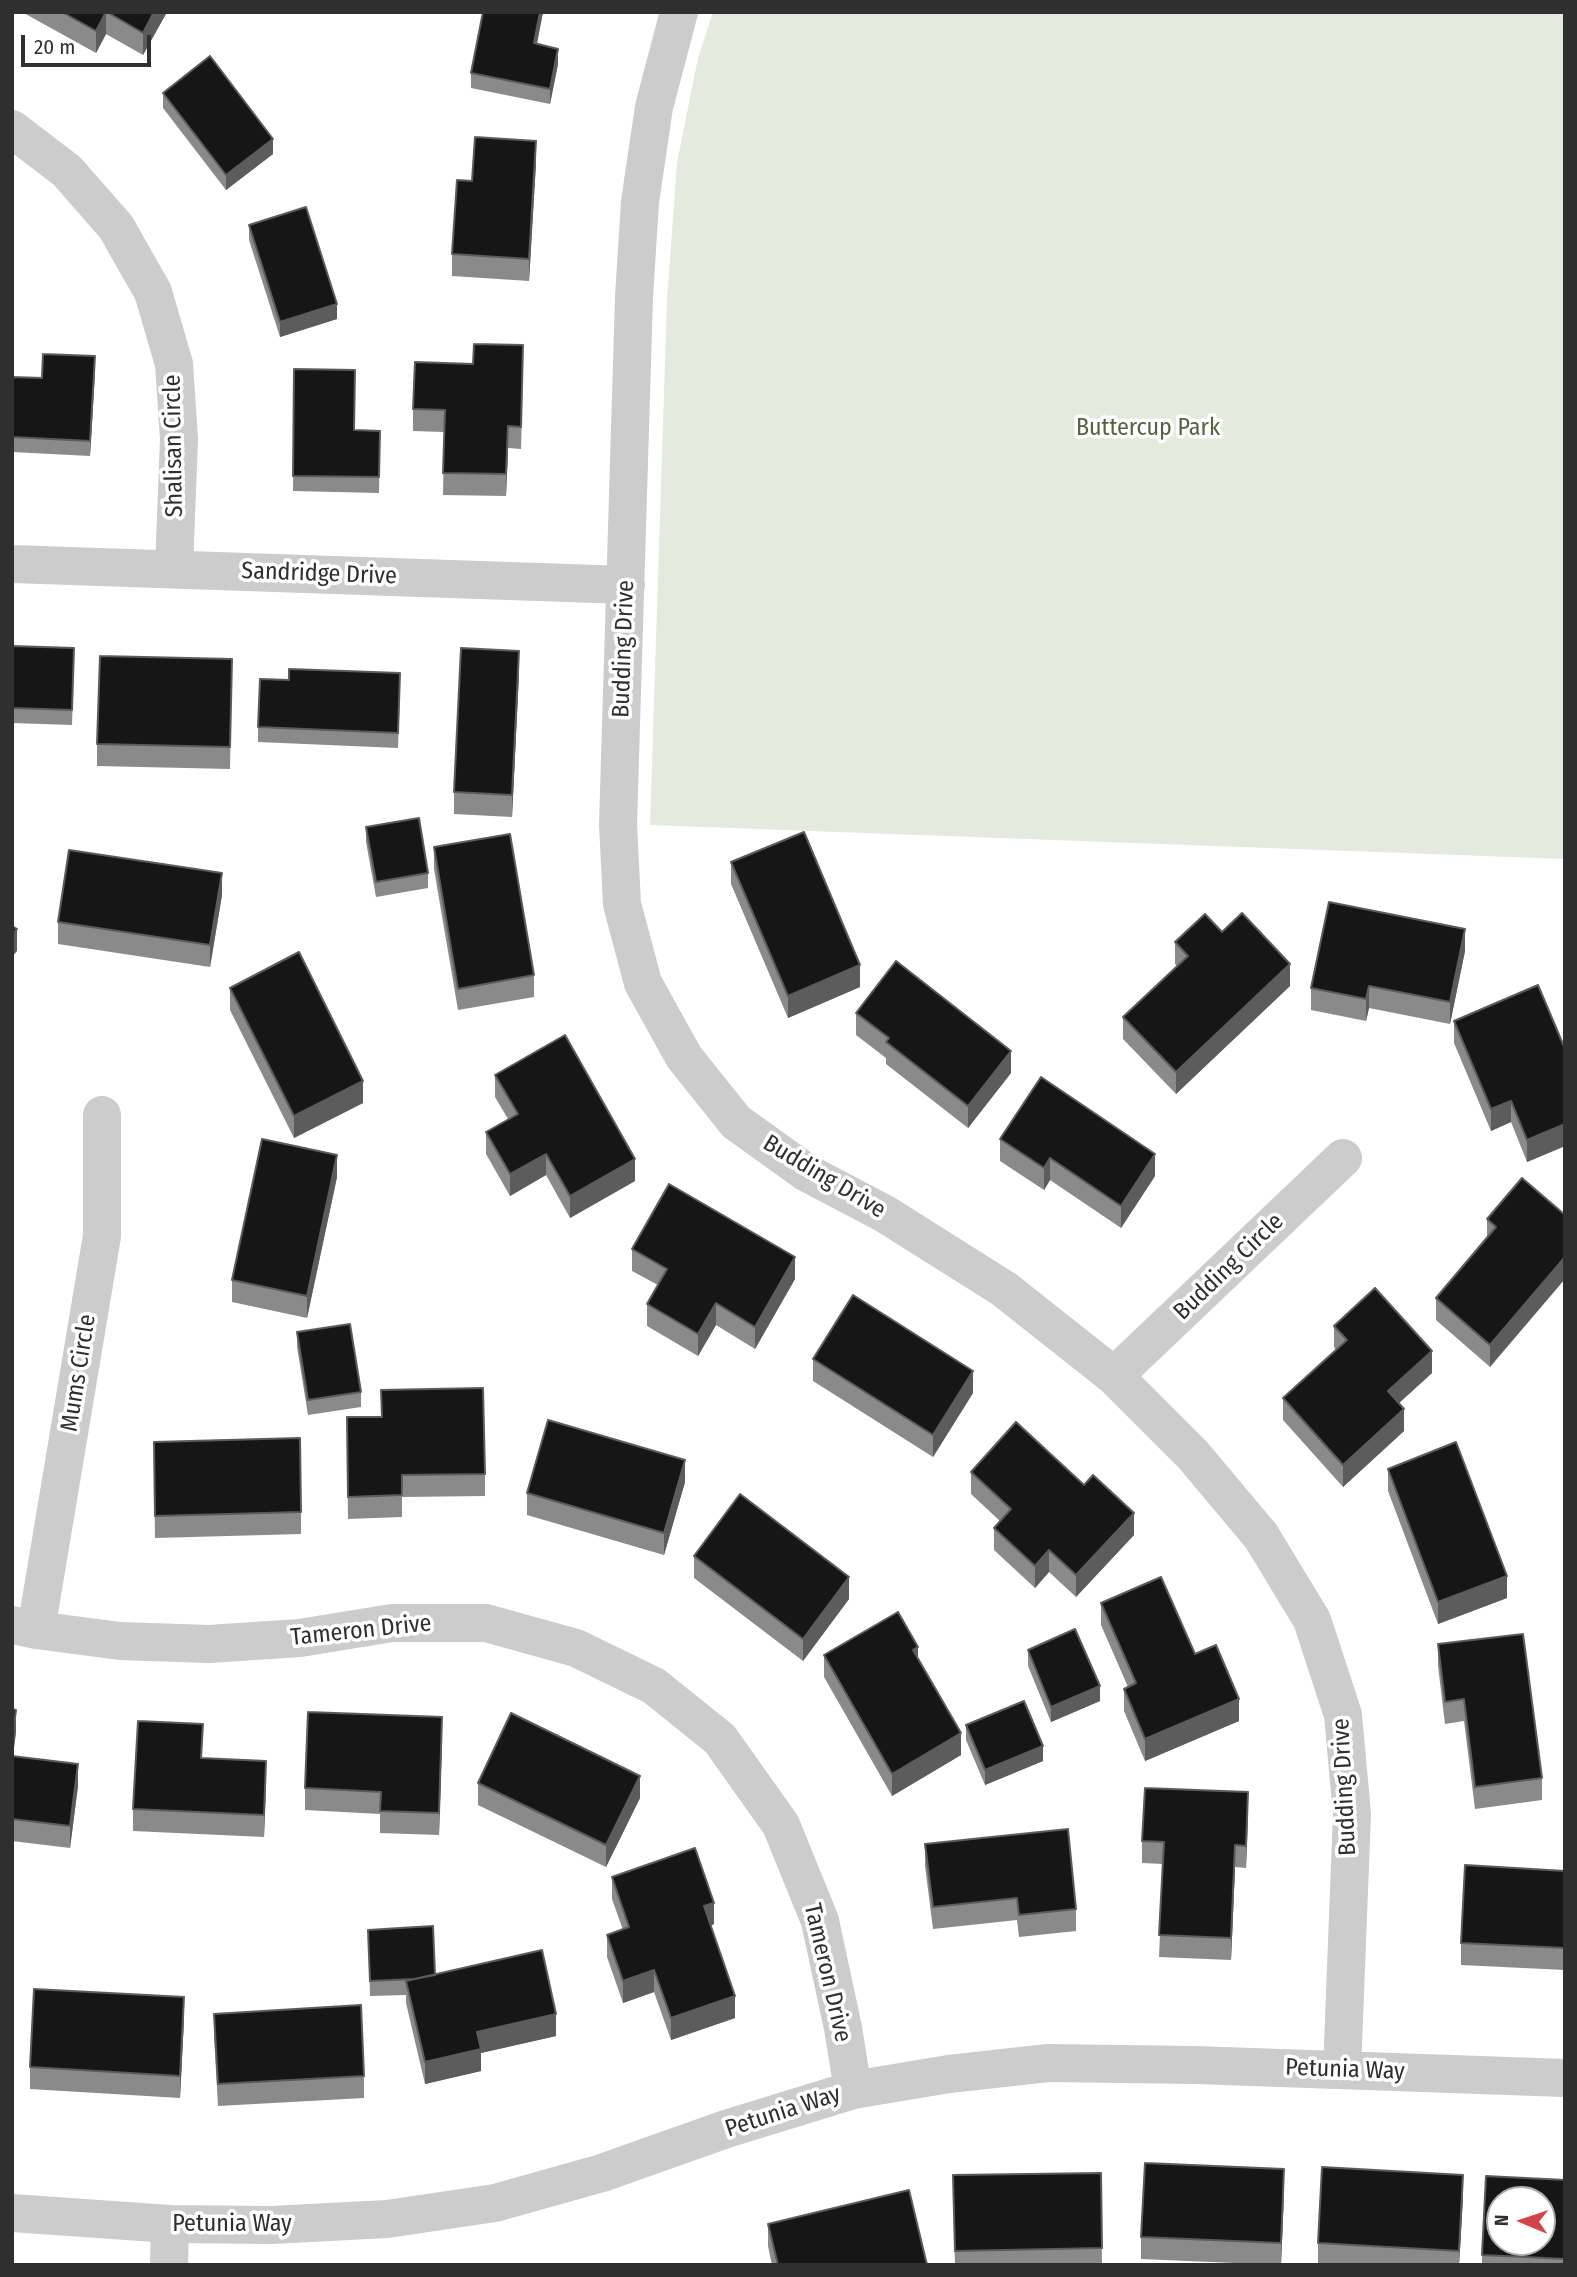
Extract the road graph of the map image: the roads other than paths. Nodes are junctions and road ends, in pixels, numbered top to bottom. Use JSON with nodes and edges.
{"nodes":[{"id":1,"x":679,"y":12,"type":"edge"},
{"id":2,"x":12,"y":129,"type":"edge"},
{"id":3,"x":12,"y":564,"type":"edge"},
{"id":4,"x":174,"y":569,"type":"junction"},
{"id":5,"x":626,"y":585,"type":"junction"},
{"id":6,"x":102,"y":1115,"type":"dead end"},
{"id":7,"x":1343,"y":1157,"type":"dead end"},
{"id":8,"x":1114,"y":1376,"type":"junction"},
{"id":9,"x":24,"y":1628,"type":"edge"},
{"id":10,"x":1342,"y":2070,"type":"junction"},
{"id":11,"x":1565,"y":2078,"type":"edge"},
{"id":12,"x":853,"y":2090,"type":"junction"},
{"id":13,"x":12,"y":2213,"type":"edge"},
{"id":14,"x":170,"y":2224,"type":"junction"},
{"id":15,"x":169,"y":2265,"type":"edge"}],
"edges":[{"from":1,"to":5,"type":"street","name":"Budding Drive"},
{"from":2,"to":4,"type":"street","name":"Shalisan Circle"},
{"from":3,"to":4,"type":"street","name":"Sandridge Drive"},
{"from":4,"to":5,"type":"street","name":"Sandridge Drive"},
{"from":5,"to":8,"type":"street","name":"Budding Drive"},
{"from":6,"to":9,"type":"street","name":"Mums Circle"},
{"from":7,"to":8,"type":"street","name":"Budding Circle"},
{"from":8,"to":10,"type":"street","name":"Budding Drive"},
{"from":9,"to":12,"type":"street","name":"Tameron Drive"},
{"from":10,"to":11,"type":"street","name":"Petunia Way"},
{"from":10,"to":12,"type":"street","name":"Petunia Way"},
{"from":12,"to":14,"type":"street","name":"Petunia Way"},
{"from":13,"to":14,"type":"street","name":"Petunia Way"},
{"from":14,"to":15,"type":"street"}]}
